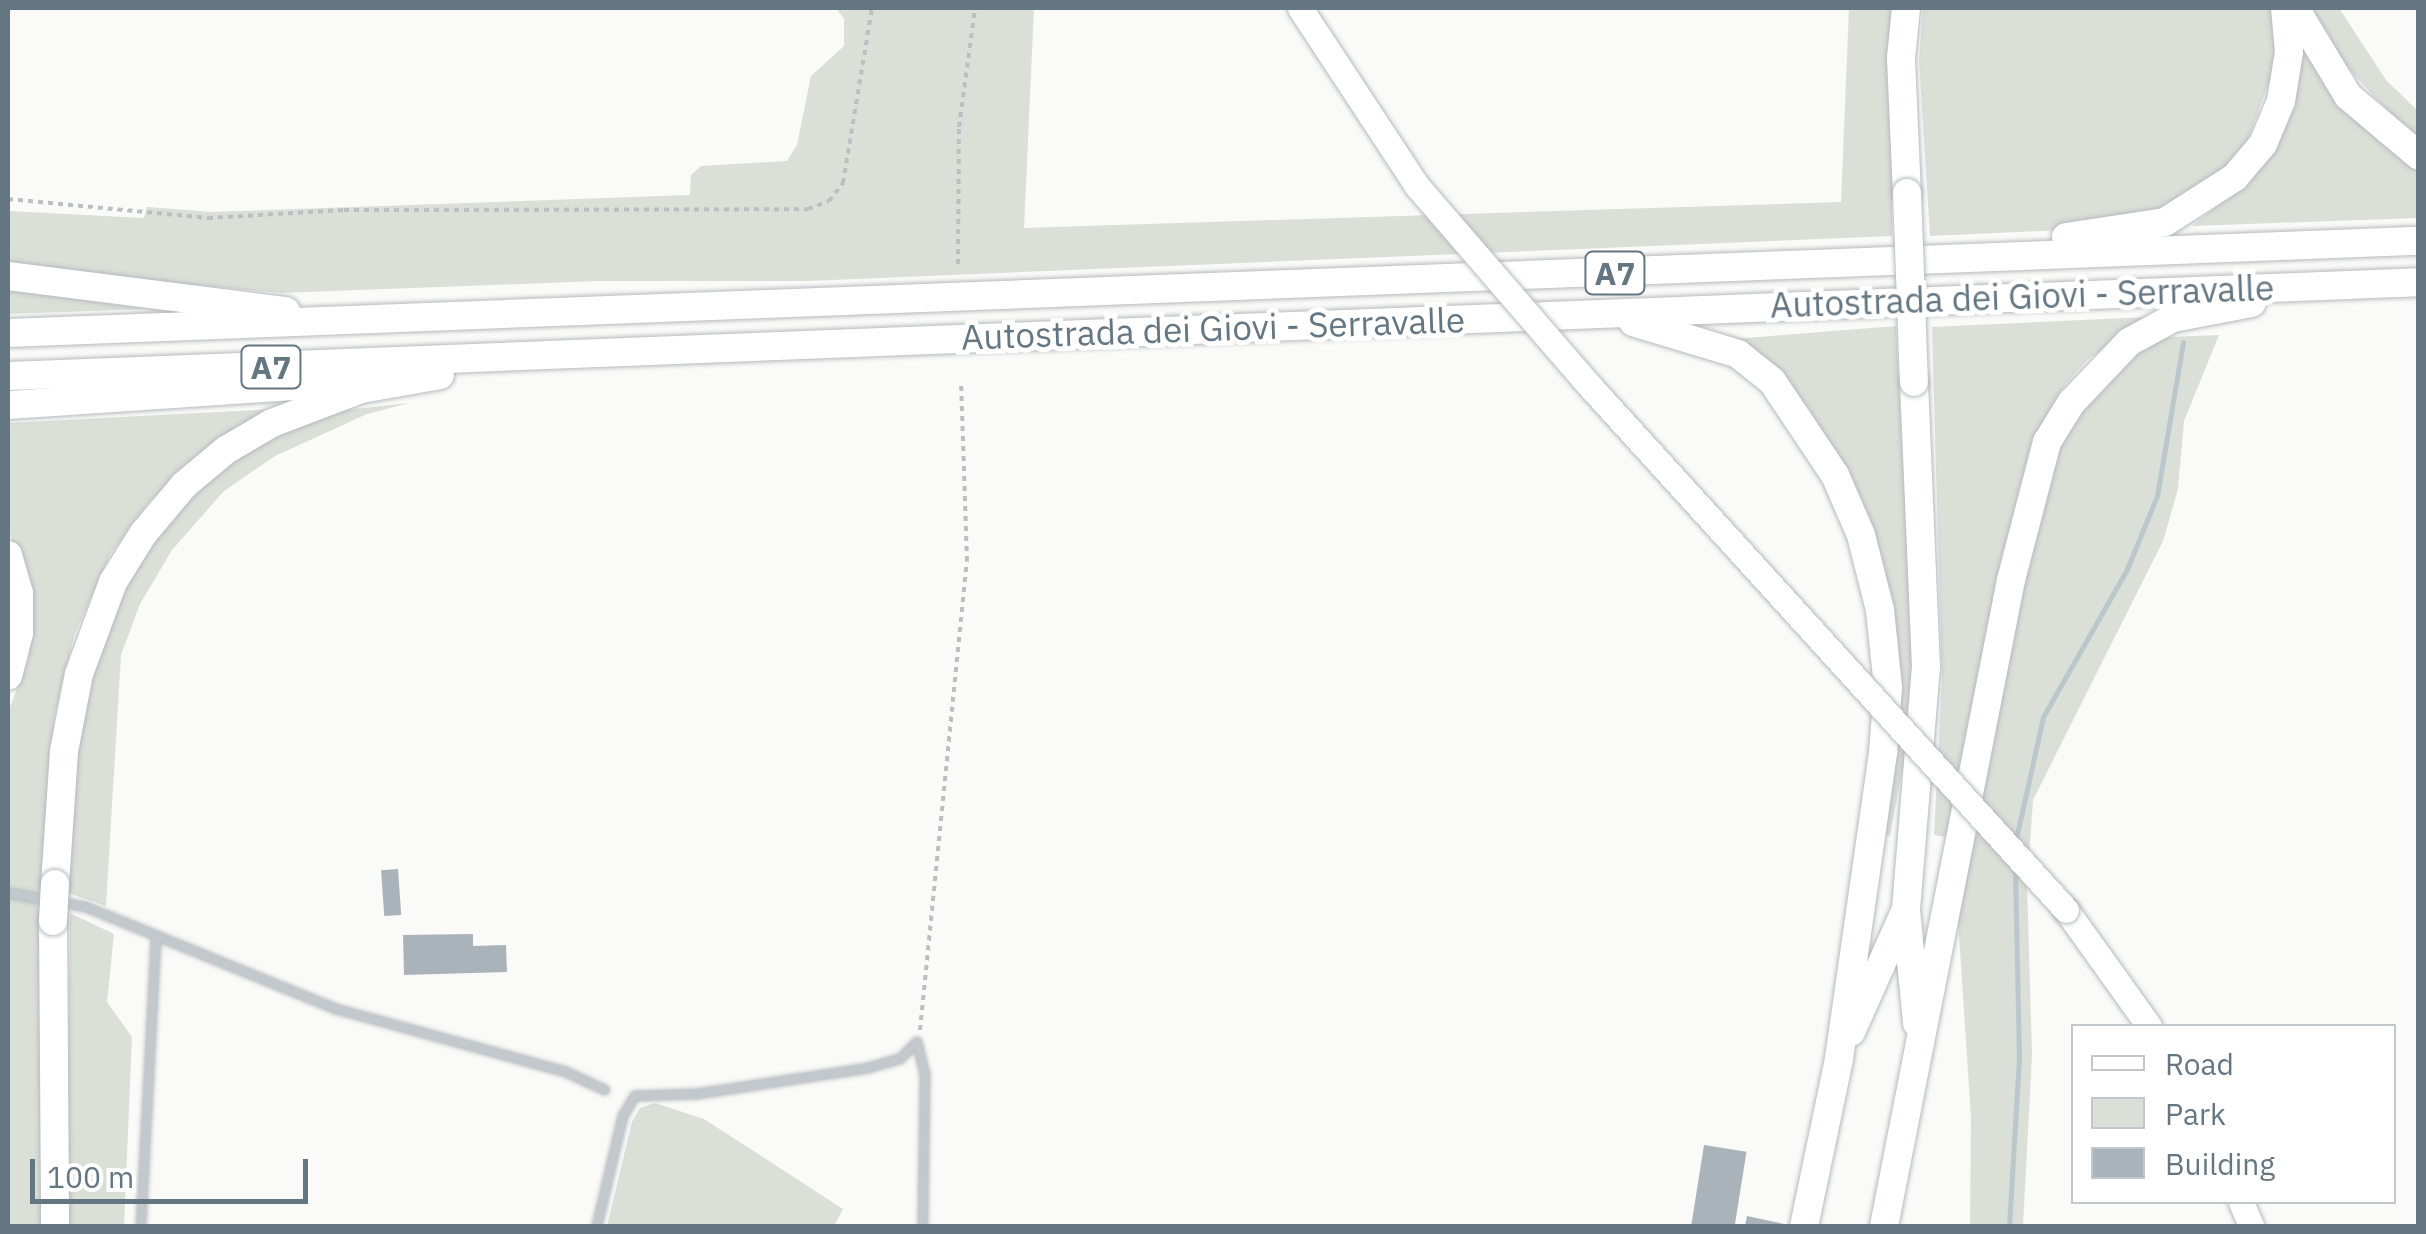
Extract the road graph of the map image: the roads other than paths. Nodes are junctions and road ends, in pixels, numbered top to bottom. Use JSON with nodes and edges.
{"nodes":[{"id":1,"x":1300,"y":8,"type":"edge"},
{"id":2,"x":1906,"y":8,"type":"edge"},
{"id":3,"x":2286,"y":8,"type":"edge"},
{"id":4,"x":2295,"y":8,"type":"edge"},
{"id":5,"x":2418,"y":155,"type":"edge"},
{"id":6,"x":2418,"y":241,"type":"edge"},
{"id":7,"x":1832,"y":266,"type":"junction"},
{"id":8,"x":8,"y":276,"type":"edge"},
{"id":9,"x":2418,"y":282,"type":"edge"},
{"id":10,"x":2377,"y":283,"type":"junction"},
{"id":11,"x":1585,"y":314,"type":"junction"},
{"id":12,"x":347,"y":321,"type":"junction"},
{"id":13,"x":8,"y":333,"type":"edge"},
{"id":14,"x":534,"y":358,"type":"junction"},
{"id":15,"x":8,"y":376,"type":"edge"},
{"id":16,"x":419,"y":379,"type":"junction"},
{"id":17,"x":8,"y":405,"type":"edge"},
{"id":18,"x":8,"y":555,"type":"edge"},
{"id":19,"x":8,"y":676,"type":"edge"},
{"id":20,"x":8,"y":893,"type":"edge"},
{"id":21,"x":1906,"y":910,"type":"junction"},
{"id":22,"x":156,"y":936,"type":"junction"},
{"id":23,"x":2148,"y":1024,"type":"edge"},
{"id":24,"x":1839,"y":1059,"type":"junction"},
{"id":25,"x":1920,"y":1059,"type":"junction"},
{"id":26,"x":606,"y":1090,"type":"dead end"},
{"id":27,"x":55,"y":1226,"type":"edge"},
{"id":28,"x":140,"y":1226,"type":"edge"},
{"id":29,"x":597,"y":1226,"type":"edge"},
{"id":30,"x":923,"y":1226,"type":"edge"},
{"id":31,"x":1804,"y":1226,"type":"edge"},
{"id":32,"x":1884,"y":1226,"type":"edge"}],
"edges":[{"from":1,"to":23,"type":"main road","bridge":true},
{"from":2,"to":21,"type":"highway","bridge":true},
{"from":3,"to":7,"type":"highway"},
{"from":4,"to":5,"type":"highway"},
{"from":6,"to":7,"type":"highway","name":"Autostrada dei Giovi - Serravalle","number":"A7"},
{"from":7,"to":12,"type":"highway","name":"Autostrada dei Giovi - Serravalle","number":"A7"},
{"from":8,"to":12,"type":"highway"},
{"from":9,"to":10,"type":"highway","name":"Autostrada dei Giovi - Serravalle","number":"A7"},
{"from":10,"to":11,"type":"highway","name":"Autostrada dei Giovi - Serravalle","number":"A7"},
{"from":10,"to":25,"type":"highway"},
{"from":11,"to":14,"type":"highway","name":"Autostrada dei Giovi - Serravalle","number":"A7"},
{"from":11,"to":24,"type":"highway"},
{"from":12,"to":13,"type":"highway","name":"Autostrada dei Giovi - Serravalle","number":"A7"},
{"from":14,"to":15,"type":"highway","name":"Autostrada dei Giovi - Serravalle","number":"A7"},
{"from":14,"to":16,"type":"highway"},
{"from":16,"to":17,"type":"highway"},
{"from":16,"to":27,"type":"highway","bridge":true},
{"from":18,"to":19,"type":"highway"},
{"from":20,"to":22,"type":"lane"},
{"from":21,"to":24,"type":"highway"},
{"from":21,"to":25,"type":"highway"},
{"from":22,"to":26,"type":"lane"},
{"from":22,"to":28,"type":"lane"},
{"from":24,"to":31,"type":"highway"},
{"from":25,"to":32,"type":"highway"},
{"from":29,"to":30,"type":"lane"}]}
